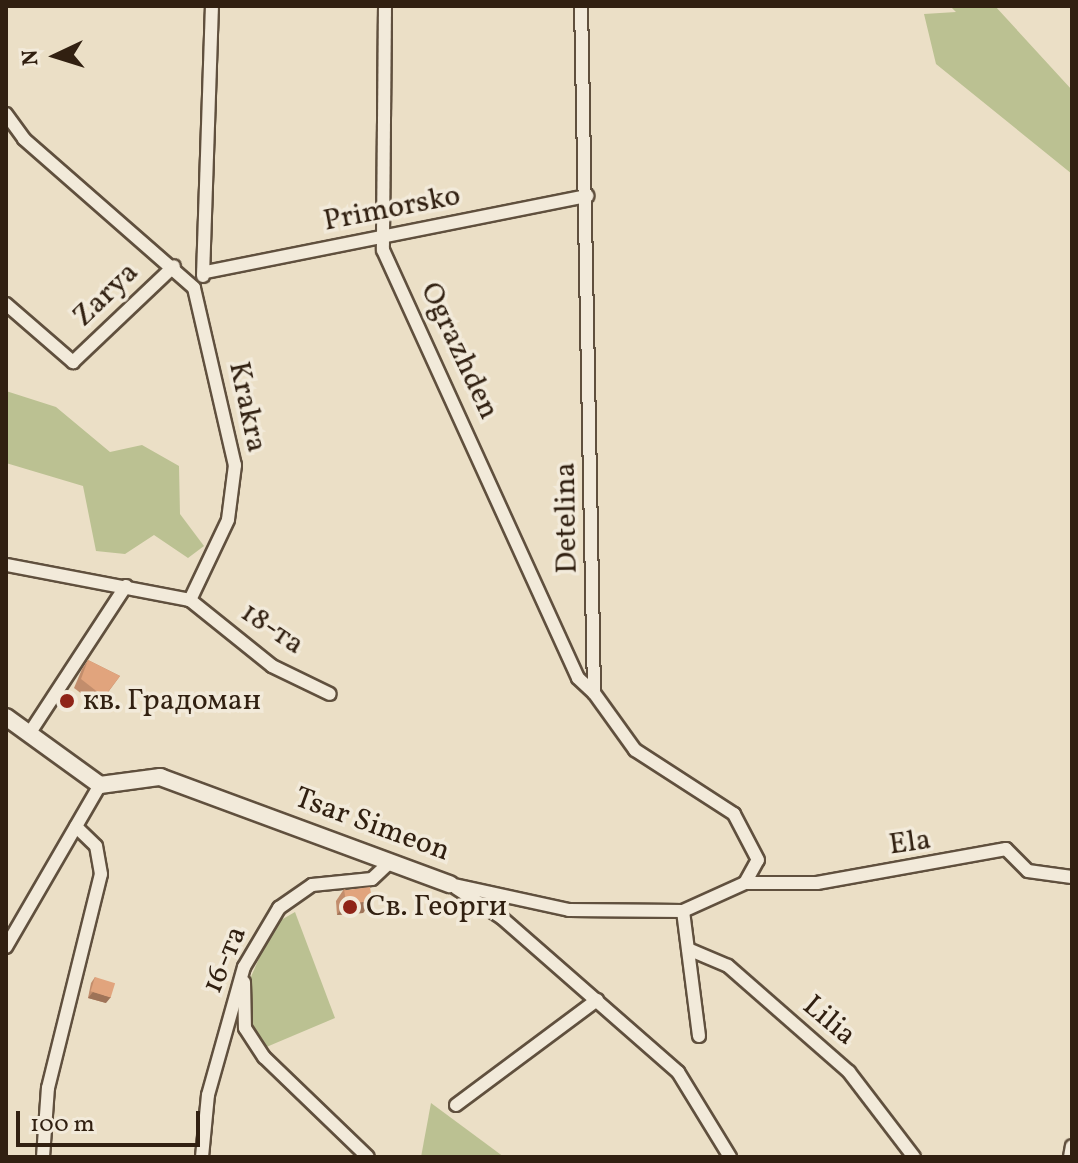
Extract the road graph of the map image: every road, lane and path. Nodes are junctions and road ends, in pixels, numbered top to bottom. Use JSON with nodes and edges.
{"nodes":[{"id":1,"x":212,"y":6,"type":"edge"},
{"id":2,"x":385,"y":6,"type":"edge"},
{"id":3,"x":581,"y":6,"type":"edge"},
{"id":4,"x":6,"y":114,"type":"edge"},
{"id":5,"x":587,"y":196,"type":"junction"},
{"id":6,"x":382,"y":239,"type":"junction"},
{"id":7,"x":174,"y":266,"type":"junction"},
{"id":8,"x":206,"y":272,"type":"junction"},
{"id":9,"x":194,"y":288,"type":"junction"},
{"id":10,"x":6,"y":304,"type":"edge"},
{"id":11,"x":6,"y":565,"type":"edge"},
{"id":12,"x":126,"y":586,"type":"junction"},
{"id":13,"x":190,"y":600,"type":"junction"},
{"id":14,"x":594,"y":693,"type":"junction"},
{"id":15,"x":330,"y":694,"type":"dead end"},
{"id":16,"x":6,"y":717,"type":"edge"},
{"id":17,"x":29,"y":734,"type":"junction"},
{"id":18,"x":100,"y":785,"type":"junction"},
{"id":19,"x":76,"y":827,"type":"junction"},
{"id":20,"x":390,"y":862,"type":"junction"},
{"id":21,"x":1072,"y":877,"type":"edge"},
{"id":22,"x":745,"y":883,"type":"junction"},
{"id":23,"x":450,"y":884,"type":"junction"},
{"id":24,"x":683,"y":911,"type":"junction"},
{"id":25,"x":6,"y":947,"type":"edge"},
{"id":26,"x":688,"y":949,"type":"junction"},
{"id":27,"x":244,"y":967,"type":"junction"},
{"id":28,"x":597,"y":1000,"type":"junction"},
{"id":29,"x":699,"y":1036,"type":"dead end"},
{"id":30,"x":456,"y":1105,"type":"dead end"},
{"id":31,"x":1072,"y":1146,"type":"edge"},
{"id":32,"x":43,"y":1157,"type":"edge"},
{"id":33,"x":202,"y":1157,"type":"edge"},
{"id":34,"x":368,"y":1157,"type":"edge"},
{"id":35,"x":730,"y":1157,"type":"edge"},
{"id":36,"x":914,"y":1157,"type":"edge"},
{"id":37,"x":1070,"y":1157,"type":"edge"}],
"edges":[{"from":1,"to":8,"type":"street"},
{"from":2,"to":6,"type":"street","name":"Ograzhden"},
{"from":3,"to":5,"type":"street","name":"Detelina"},
{"from":4,"to":7,"type":"street","name":"Krakra"},
{"from":5,"to":6,"type":"street","name":"Primorsko"},
{"from":5,"to":14,"type":"street","name":"Detelina"},
{"from":6,"to":8,"type":"street","name":"Primorsko"},
{"from":6,"to":14,"type":"street","name":"Ograzhden"},
{"from":7,"to":9,"type":"street","name":"Krakra"},
{"from":7,"to":10,"type":"street","name":"Zarya"},
{"from":8,"to":9,"type":"street"},
{"from":9,"to":13,"type":"street","name":"Krakra"},
{"from":11,"to":12,"type":"street"},
{"from":12,"to":13,"type":"street"},
{"from":12,"to":17,"type":"street"},
{"from":13,"to":15,"type":"street","name":"18-та"},
{"from":14,"to":22,"type":"street"},
{"from":16,"to":17,"type":"street"},
{"from":17,"to":18,"type":"street"},
{"from":18,"to":19,"type":"street"},
{"from":18,"to":20,"type":"street","name":"Tsar Simeon"},
{"from":19,"to":25,"type":"street"},
{"from":19,"to":32,"type":"street"},
{"from":20,"to":23,"type":"street","name":"Tsar Simeon"},
{"from":20,"to":27,"type":"street","name":"16-та"},
{"from":21,"to":22,"type":"street","name":"Ela"},
{"from":22,"to":24,"type":"street"},
{"from":23,"to":24,"type":"street"},
{"from":23,"to":28,"type":"street","name":"Tsar Simeon"},
{"from":24,"to":26,"type":"street"},
{"from":26,"to":29,"type":"street"},
{"from":26,"to":36,"type":"street","name":"Lilia"},
{"from":27,"to":33,"type":"street","name":"16-та"},
{"from":27,"to":34,"type":"street"},
{"from":28,"to":30,"type":"street"},
{"from":28,"to":35,"type":"street","name":"Tsar Simeon"},
{"from":31,"to":37,"type":"street"}]}
